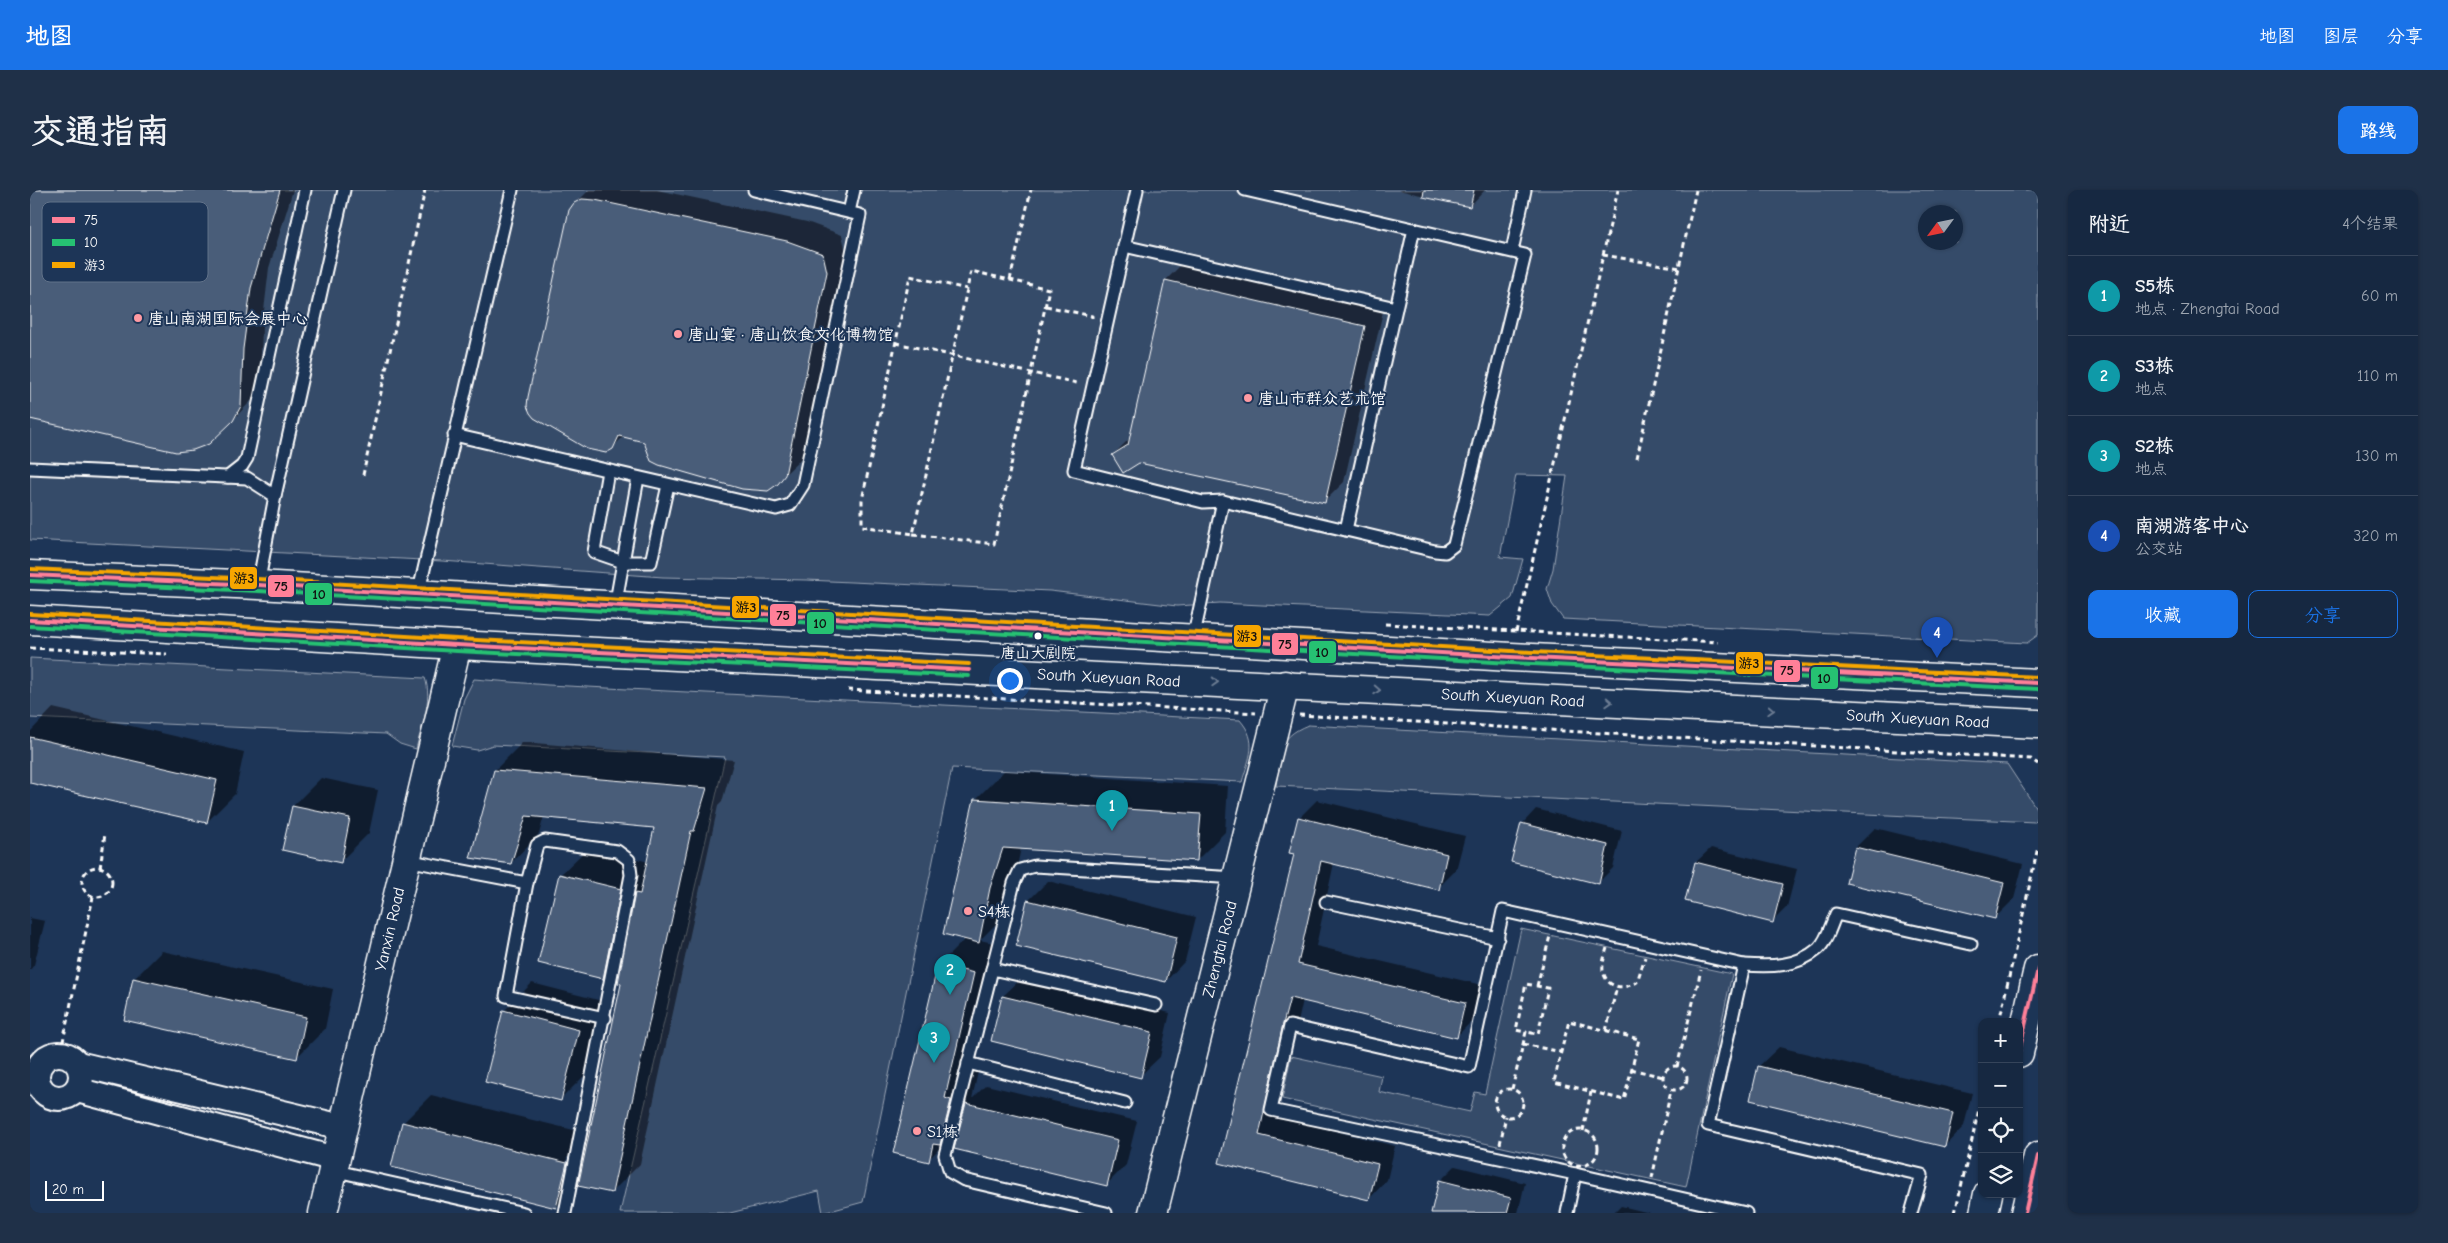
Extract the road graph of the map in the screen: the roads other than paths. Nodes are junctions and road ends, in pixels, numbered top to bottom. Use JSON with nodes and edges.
{"nodes":[{"id":1,"x":306,"y":190,"type":"edge"},
{"id":2,"x":344,"y":190,"type":"edge"},
{"id":3,"x":512,"y":190,"type":"edge"},
{"id":4,"x":754,"y":190,"type":"edge"},
{"id":5,"x":854,"y":190,"type":"edge"},
{"id":6,"x":1137,"y":190,"type":"edge"},
{"id":7,"x":1246,"y":190,"type":"edge"},
{"id":8,"x":1525,"y":190,"type":"edge"},
{"id":9,"x":849,"y":212,"type":"junction"},
{"id":10,"x":1414,"y":229,"type":"junction"},
{"id":11,"x":1124,"y":246,"type":"junction"},
{"id":12,"x":1512,"y":252,"type":"junction"},
{"id":13,"x":1396,"y":308,"type":"junction"},
{"id":14,"x":454,"y":435,"type":"junction"},
{"id":15,"x":30,"y":468,"type":"edge"},
{"id":16,"x":608,"y":471,"type":"junction"},
{"id":17,"x":228,"y":477,"type":"junction"},
{"id":18,"x":638,"y":478,"type":"junction"},
{"id":19,"x":668,"y":485,"type":"junction"},
{"id":20,"x":275,"y":496,"type":"junction"},
{"id":21,"x":1223,"y":501,"type":"junction"},
{"id":22,"x":1346,"y":530,"type":"junction"},
{"id":23,"x":623,"y":562,"type":"junction"},
{"id":24,"x":30,"y":575,"type":"edge"},
{"id":25,"x":258,"y":584,"type":"junction"},
{"id":26,"x":418,"y":595,"type":"junction"},
{"id":27,"x":615,"y":606,"type":"junction"},
{"id":28,"x":30,"y":620,"type":"edge"},
{"id":29,"x":1193,"y":639,"type":"junction"},
{"id":30,"x":457,"y":645,"type":"junction"},
{"id":31,"x":2038,"y":683,"type":"edge"},
{"id":32,"x":1285,"y":685,"type":"junction"},
{"id":33,"x":2038,"y":724,"type":"edge"},
{"id":34,"x":405,"y":860,"type":"junction"},
{"id":35,"x":1237,"y":878,"type":"junction"},
{"id":36,"x":527,"y":883,"type":"junction"},
{"id":37,"x":1326,"y":902,"type":"dead end"},
{"id":38,"x":1498,"y":938,"type":"junction"},
{"id":39,"x":1971,"y":944,"type":"dead end"},
{"id":40,"x":1744,"y":966,"type":"junction"},
{"id":41,"x":992,"y":969,"type":"junction"},
{"id":42,"x":2038,"y":969,"type":"edge"},
{"id":43,"x":1156,"y":1006,"type":"dead end"},
{"id":44,"x":605,"y":1018,"type":"junction"},
{"id":45,"x":2023,"y":1035,"type":"edge"},
{"id":46,"x":54,"y":1057,"type":"edge"},
{"id":47,"x":968,"y":1064,"type":"junction"},
{"id":48,"x":35,"y":1086,"type":"edge"},
{"id":49,"x":77,"y":1090,"type":"junction"},
{"id":50,"x":1125,"y":1103,"type":"dead end"},
{"id":51,"x":342,"y":1127,"type":"junction"},
{"id":52,"x":2038,"y":1156,"type":"edge"},
{"id":53,"x":334,"y":1164,"type":"junction"},
{"id":54,"x":1575,"y":1174,"type":"junction"},
{"id":55,"x":1987,"y":1198,"type":"edge"},
{"id":56,"x":323,"y":1213,"type":"edge"},
{"id":57,"x":524,"y":1213,"type":"edge"},
{"id":58,"x":565,"y":1213,"type":"edge"},
{"id":59,"x":1106,"y":1213,"type":"edge"},
{"id":60,"x":1153,"y":1213,"type":"edge"},
{"id":61,"x":1567,"y":1213,"type":"edge"},
{"id":62,"x":1746,"y":1213,"type":"edge"},
{"id":63,"x":1911,"y":1213,"type":"edge"},
{"id":64,"x":1984,"y":1213,"type":"edge"},
{"id":65,"x":2025,"y":1213,"type":"edge"}],
"edges":[{"from":1,"to":17,"type":"lane"},
{"from":2,"to":20,"type":"lane"},
{"from":3,"to":14,"type":"lane"},
{"from":4,"to":9,"type":"lane"},
{"from":5,"to":9,"type":"lane"},
{"from":6,"to":11,"type":"lane"},
{"from":7,"to":10,"type":"lane"},
{"from":8,"to":12,"type":"lane"},
{"from":9,"to":19,"type":"lane"},
{"from":10,"to":12,"type":"lane"},
{"from":10,"to":13,"type":"lane"},
{"from":11,"to":13,"type":"lane"},
{"from":11,"to":21,"type":"lane"},
{"from":12,"to":22,"type":"lane"},
{"from":13,"to":22,"type":"lane"},
{"from":14,"to":16,"type":"lane"},
{"from":14,"to":26,"type":"lane"},
{"from":15,"to":17,"type":"lane"},
{"from":16,"to":18,"type":"lane"},
{"from":16,"to":23,"type":"lane"},
{"from":17,"to":20,"type":"lane"},
{"from":18,"to":19,"type":"lane"},
{"from":18,"to":23,"type":"lane"},
{"from":19,"to":23,"type":"lane"},
{"from":20,"to":25,"type":"lane"},
{"from":21,"to":22,"type":"lane"},
{"from":21,"to":29,"type":"lane"},
{"from":23,"to":27,"type":"lane"},
{"from":24,"to":25,"type":"main road"},
{"from":25,"to":26,"type":"main road"},
{"from":26,"to":27,"type":"main road"},
{"from":27,"to":29,"type":"main road"},
{"from":28,"to":30,"type":"main road","name":"South Xueyuan Road"},
{"from":29,"to":31,"type":"main road"},
{"from":30,"to":32,"type":"main road","name":"South Xueyuan Road","one_way":true},
{"from":30,"to":34,"type":"main road","name":"Yanxin Road"},
{"from":32,"to":33,"type":"main road","name":"South Xueyuan Road","one_way":true},
{"from":32,"to":35,"type":"main road","name":"Zhengtai Road"},
{"from":34,"to":36,"type":"lane"},
{"from":34,"to":51,"type":"main road","name":"Yanxin Road"},
{"from":35,"to":41,"type":"lane"},
{"from":35,"to":60,"type":"main road","name":"Zhengtai Road"},
{"from":36,"to":44,"type":"lane"},
{"from":36,"to":44,"type":"lane"},
{"from":37,"to":38,"type":"lane"},
{"from":38,"to":40,"type":"lane"},
{"from":38,"to":54,"type":"lane"},
{"from":39,"to":40,"type":"lane"},
{"from":40,"to":63,"type":"lane"},
{"from":41,"to":43,"type":"lane"},
{"from":41,"to":47,"type":"lane"},
{"from":42,"to":45,"type":"main road"},
{"from":44,"to":58,"type":"lane"},
{"from":46,"to":48,"type":"street"},
{"from":46,"to":49,"type":"street"},
{"from":46,"to":51,"type":"street"},
{"from":47,"to":50,"type":"lane"},
{"from":47,"to":59,"type":"lane"},
{"from":48,"to":49,"type":"street"},
{"from":49,"to":53,"type":"street"},
{"from":51,"to":53,"type":"main road","name":"Yanxin Road"},
{"from":52,"to":65,"type":"main road"},
{"from":53,"to":56,"type":"main road","name":"Yanxin Road"},
{"from":53,"to":57,"type":"lane"},
{"from":54,"to":61,"type":"lane"},
{"from":54,"to":62,"type":"lane"},
{"from":55,"to":64,"type":"main road"}]}
